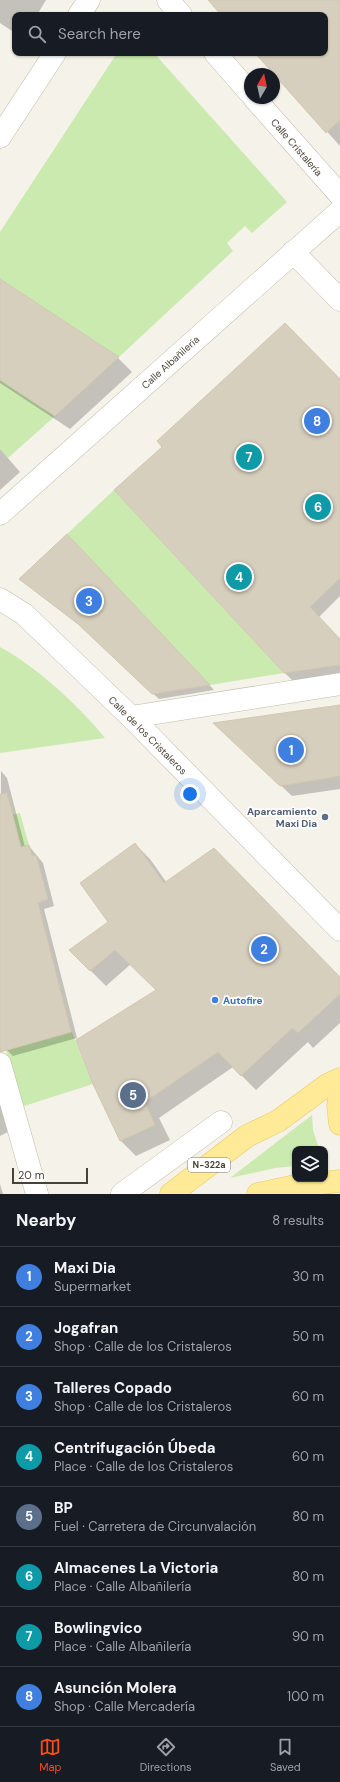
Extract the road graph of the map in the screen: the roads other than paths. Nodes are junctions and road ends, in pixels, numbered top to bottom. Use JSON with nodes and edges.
{"nodes":[{"id":1,"x":89,"y":0,"type":"edge"},
{"id":2,"x":168,"y":0,"type":"edge"},
{"id":3,"x":81,"y":12,"type":"edge"},
{"id":4,"x":178,"y":12,"type":"edge"},
{"id":5,"x":53,"y":56,"type":"edge"},
{"id":6,"x":218,"y":56,"type":"edge"},
{"id":7,"x":244,"y":86,"type":"edge"},
{"id":8,"x":259,"y":104,"type":"edge"},
{"id":9,"x":0,"y":137,"type":"edge"},
{"id":10,"x":340,"y":196,"type":"edge"},
{"id":11,"x":340,"y":211,"type":"edge"},
{"id":12,"x":294,"y":252,"type":"junction"},
{"id":13,"x":340,"y":300,"type":"edge"},
{"id":14,"x":0,"y":514,"type":"edge"},
{"id":15,"x":0,"y":599,"type":"edge"},
{"id":16,"x":340,"y":684,"type":"edge"},
{"id":17,"x":131,"y":717,"type":"junction"},
{"id":18,"x":340,"y":930,"type":"edge"},
{"id":19,"x":0,"y":1064,"type":"edge"},
{"id":20,"x":340,"y":1079,"type":"edge"},
{"id":21,"x":340,"y":1094,"type":"edge"},
{"id":22,"x":278,"y":1121,"type":"junction"},
{"id":23,"x":221,"y":1122,"type":"dead end"},
{"id":24,"x":340,"y":1124,"type":"edge"},
{"id":25,"x":340,"y":1181,"type":"edge"},
{"id":26,"x":36,"y":1194,"type":"edge"},
{"id":27,"x":122,"y":1194,"type":"edge"},
{"id":28,"x":171,"y":1194,"type":"edge"},
{"id":29,"x":194,"y":1194,"type":"edge"},
{"id":30,"x":258,"y":1194,"type":"edge"}],
"edges":[{"from":1,"to":3,"type":"street"},
{"from":2,"to":4,"type":"street"},
{"from":5,"to":9,"type":"street"},
{"from":6,"to":7,"type":"street"},
{"from":8,"to":10,"type":"street","name":"Calle Cristalería"},
{"from":11,"to":12,"type":"street","name":"Calle Albañilería"},
{"from":12,"to":13,"type":"street"},
{"from":12,"to":14,"type":"street","name":"Calle Albañilería"},
{"from":15,"to":17,"type":"street","name":"Calle de los Cristaleros"},
{"from":16,"to":17,"type":"street"},
{"from":17,"to":18,"type":"street","name":"Calle de los Cristaleros"},
{"from":19,"to":26,"type":"street"},
{"from":20,"to":22,"type":"main road","number":"N-322a"},
{"from":21,"to":24,"type":"main road"},
{"from":22,"to":28,"type":"main road","number":"N-322a"},
{"from":22,"to":29,"type":"main road"},
{"from":23,"to":27,"type":"street"},
{"from":25,"to":30,"type":"main road"}]}
